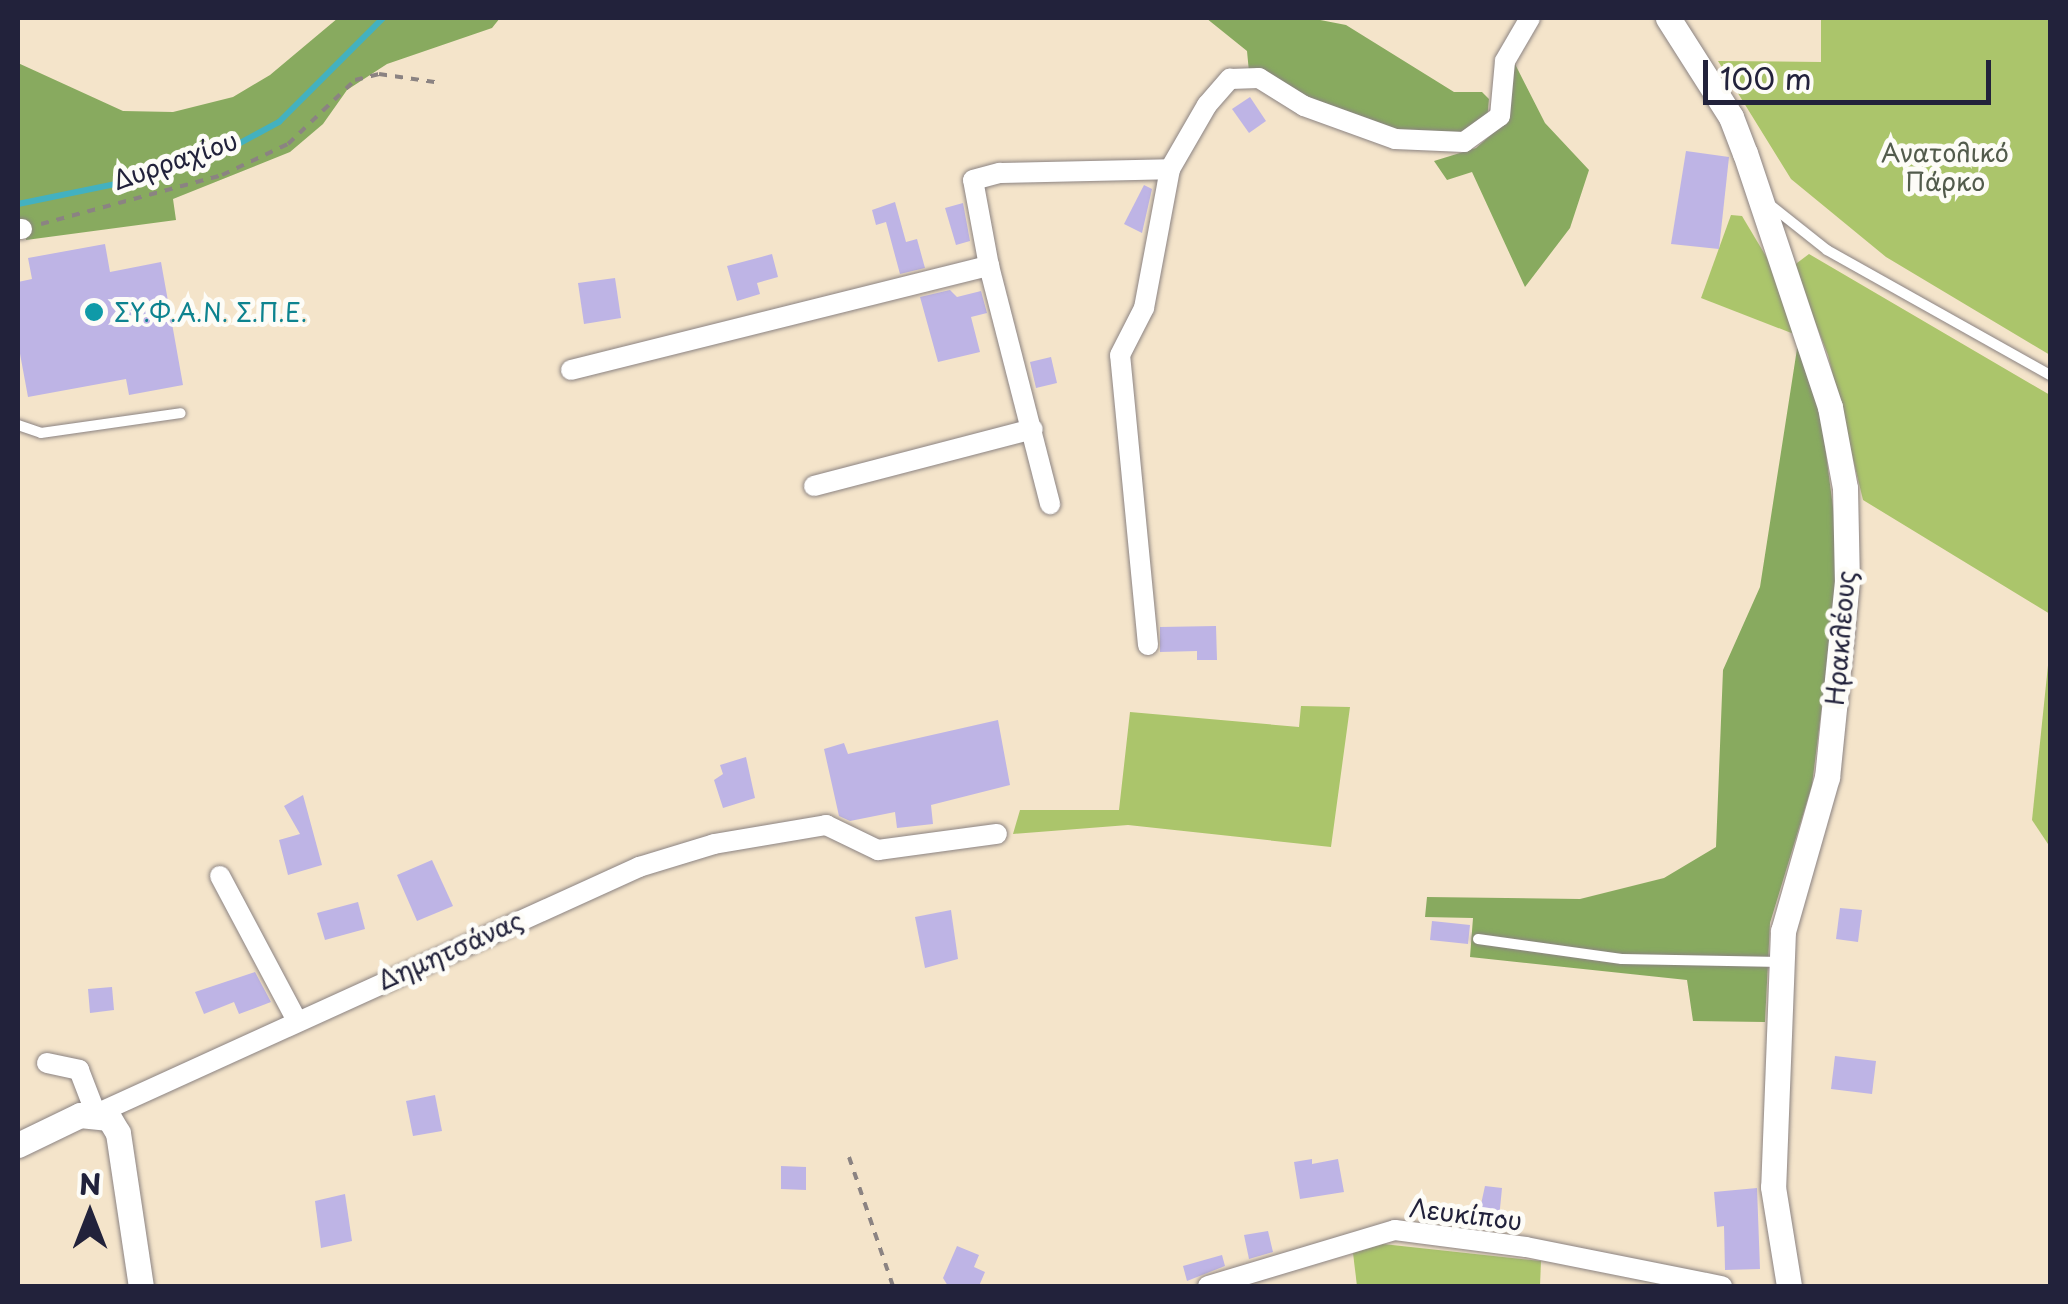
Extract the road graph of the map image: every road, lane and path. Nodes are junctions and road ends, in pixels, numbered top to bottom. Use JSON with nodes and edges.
{"nodes":[{"id":1,"x":1530,"y":18,"type":"edge"},
{"id":2,"x":1668,"y":18,"type":"edge"},
{"id":3,"x":441,"y":83,"type":"dead end"},
{"id":4,"x":1170,"y":169,"type":"junction"},
{"id":5,"x":1756,"y":194,"type":"junction"},
{"id":6,"x":20,"y":229,"type":"edge"},
{"id":7,"x":989,"y":266,"type":"junction"},
{"id":8,"x":571,"y":370,"type":"dead end"},
{"id":9,"x":2050,"y":375,"type":"edge"},
{"id":10,"x":181,"y":413,"type":"dead end"},
{"id":11,"x":18,"y":426,"type":"edge"},
{"id":12,"x":1032,"y":429,"type":"junction"},
{"id":13,"x":814,"y":486,"type":"dead end"},
{"id":14,"x":1050,"y":504,"type":"dead end"},
{"id":15,"x":1148,"y":645,"type":"dead end"},
{"id":16,"x":996,"y":834,"type":"dead end"},
{"id":17,"x":220,"y":876,"type":"dead end"},
{"id":18,"x":1478,"y":938,"type":"dead end"},
{"id":19,"x":1781,"y":962,"type":"junction"},
{"id":20,"x":296,"y":1019,"type":"junction"},
{"id":21,"x":48,"y":1063,"type":"dead end"},
{"id":22,"x":96,"y":1114,"type":"junction"},
{"id":23,"x":18,"y":1145,"type":"edge"},
{"id":24,"x":849,"y":1157,"type":"dead end"},
{"id":25,"x":142,"y":1286,"type":"edge"},
{"id":26,"x":893,"y":1286,"type":"edge"},
{"id":27,"x":1208,"y":1286,"type":"edge"},
{"id":28,"x":1722,"y":1286,"type":"edge"},
{"id":29,"x":1770,"y":1286,"type":"edge"},
{"id":30,"x":1789,"y":1286,"type":"edge"}],
"edges":[{"from":1,"to":4,"type":"street"},
{"from":2,"to":5,"type":"street","name":"Ηρακλέους"},
{"from":3,"to":6,"type":"path","name":"Δυρραχίου"},
{"from":4,"to":7,"type":"street"},
{"from":4,"to":15,"type":"street"},
{"from":5,"to":9,"type":"lane"},
{"from":5,"to":19,"type":"street","name":"Ηρακλέους"},
{"from":7,"to":8,"type":"street"},
{"from":7,"to":12,"type":"street"},
{"from":10,"to":11,"type":"lane"},
{"from":12,"to":13,"type":"street"},
{"from":12,"to":14,"type":"street"},
{"from":16,"to":20,"type":"street","name":"Δημητσάνας"},
{"from":17,"to":20,"type":"street"},
{"from":18,"to":19,"type":"lane"},
{"from":19,"to":30,"type":"street","name":"Ηρακλέους"},
{"from":20,"to":22,"type":"street","name":"Δημητσάνας"},
{"from":21,"to":22,"type":"street"},
{"from":22,"to":23,"type":"street"},
{"from":22,"to":25,"type":"street"},
{"from":24,"to":26,"type":"path"},
{"from":27,"to":28,"type":"street","name":"Λευκίπου"},
{"from":29,"to":30,"type":"street"}]}
